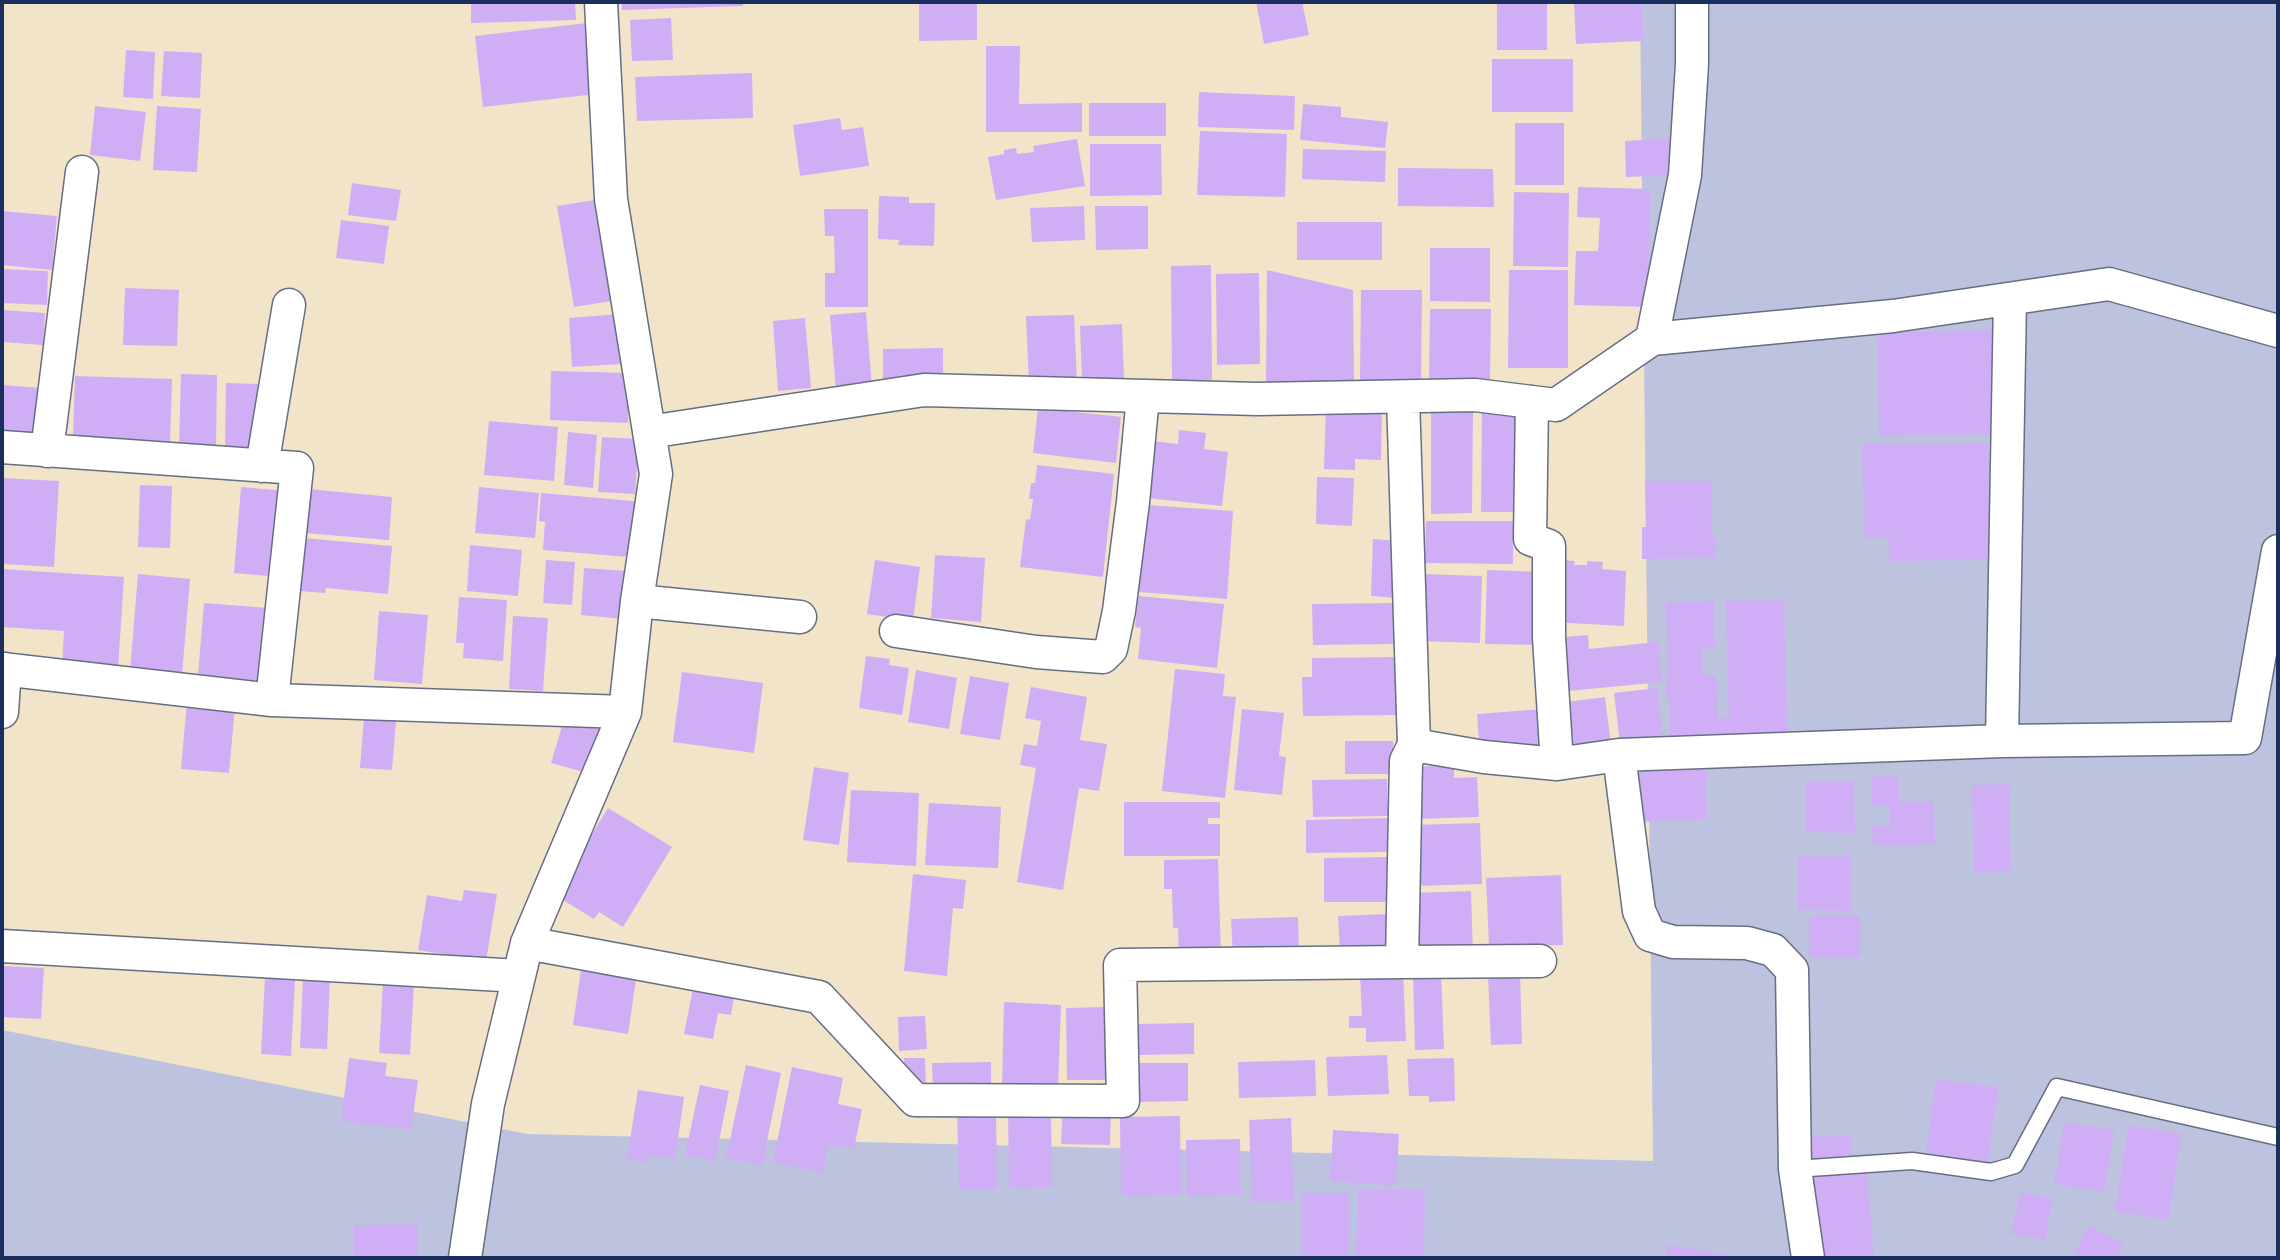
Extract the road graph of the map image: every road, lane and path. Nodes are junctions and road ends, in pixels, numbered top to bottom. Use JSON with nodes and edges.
{"nodes":[{"id":1,"x":601,"y":2,"type":"edge"},
{"id":2,"x":1692,"y":2,"type":"edge"},
{"id":3,"x":82,"y":172,"type":"dead end"},
{"id":4,"x":2010,"y":299,"type":"junction"},
{"id":5,"x":289,"y":305,"type":"dead end"},
{"id":6,"x":2278,"y":331,"type":"edge"},
{"id":7,"x":1652,"y":338,"type":"junction"},
{"id":8,"x":1143,"y":396,"type":"junction"},
{"id":9,"x":1403,"y":397,"type":"junction"},
{"id":10,"x":1532,"y":402,"type":"junction"},
{"id":11,"x":649,"y":432,"type":"junction"},
{"id":12,"x":2,"y":447,"type":"edge"},
{"id":13,"x":47,"y":451,"type":"junction"},
{"id":14,"x":262,"y":466,"type":"junction"},
{"id":15,"x":2278,"y":551,"type":"edge"},
{"id":16,"x":637,"y":601,"type":"junction"},
{"id":17,"x":800,"y":617,"type":"dead end"},
{"id":18,"x":896,"y":631,"type":"dead end"},
{"id":19,"x":4,"y":669,"type":"edge"},
{"id":20,"x":272,"y":700,"type":"junction"},
{"id":21,"x":2,"y":712,"type":"edge"},
{"id":22,"x":625,"y":712,"type":"junction"},
{"id":23,"x":2002,"y":740,"type":"junction"},
{"id":24,"x":1414,"y":745,"type":"junction"},
{"id":25,"x":1619,"y":755,"type":"junction"},
{"id":26,"x":1557,"y":764,"type":"junction"},
{"id":27,"x":527,"y":943,"type":"junction"},
{"id":28,"x":2,"y":946,"type":"edge"},
{"id":29,"x":1540,"y":961,"type":"dead end"},
{"id":30,"x":1402,"y":962,"type":"junction"},
{"id":31,"x":519,"y":976,"type":"junction"},
{"id":32,"x":2278,"y":1137,"type":"edge"},
{"id":33,"x":1795,"y":1169,"type":"junction"},
{"id":34,"x":466,"y":1258,"type":"edge"},
{"id":35,"x":1808,"y":1258,"type":"edge"}],
"edges":[{"from":1,"to":11,"type":"street"},
{"from":2,"to":7,"type":"street"},
{"from":3,"to":13,"type":"street"},
{"from":4,"to":6,"type":"street"},
{"from":4,"to":7,"type":"street"},
{"from":4,"to":23,"type":"street"},
{"from":5,"to":14,"type":"street"},
{"from":7,"to":10,"type":"street"},
{"from":8,"to":9,"type":"street"},
{"from":8,"to":11,"type":"street"},
{"from":8,"to":18,"type":"street"},
{"from":9,"to":10,"type":"street"},
{"from":9,"to":24,"type":"street"},
{"from":10,"to":26,"type":"street"},
{"from":11,"to":16,"type":"street"},
{"from":12,"to":13,"type":"street"},
{"from":13,"to":14,"type":"street"},
{"from":14,"to":20,"type":"street"},
{"from":15,"to":23,"type":"street"},
{"from":16,"to":17,"type":"street"},
{"from":16,"to":22,"type":"street"},
{"from":19,"to":20,"type":"street"},
{"from":19,"to":21,"type":"street"},
{"from":20,"to":22,"type":"street"},
{"from":22,"to":27,"type":"street"},
{"from":23,"to":25,"type":"street"},
{"from":24,"to":26,"type":"street"},
{"from":24,"to":30,"type":"street"},
{"from":25,"to":26,"type":"street"},
{"from":25,"to":33,"type":"street"},
{"from":27,"to":30,"type":"street"},
{"from":27,"to":31,"type":"street"},
{"from":28,"to":31,"type":"street"},
{"from":29,"to":30,"type":"street"},
{"from":31,"to":34,"type":"street"},
{"from":32,"to":33,"type":"lane"},
{"from":33,"to":35,"type":"street"}]}
